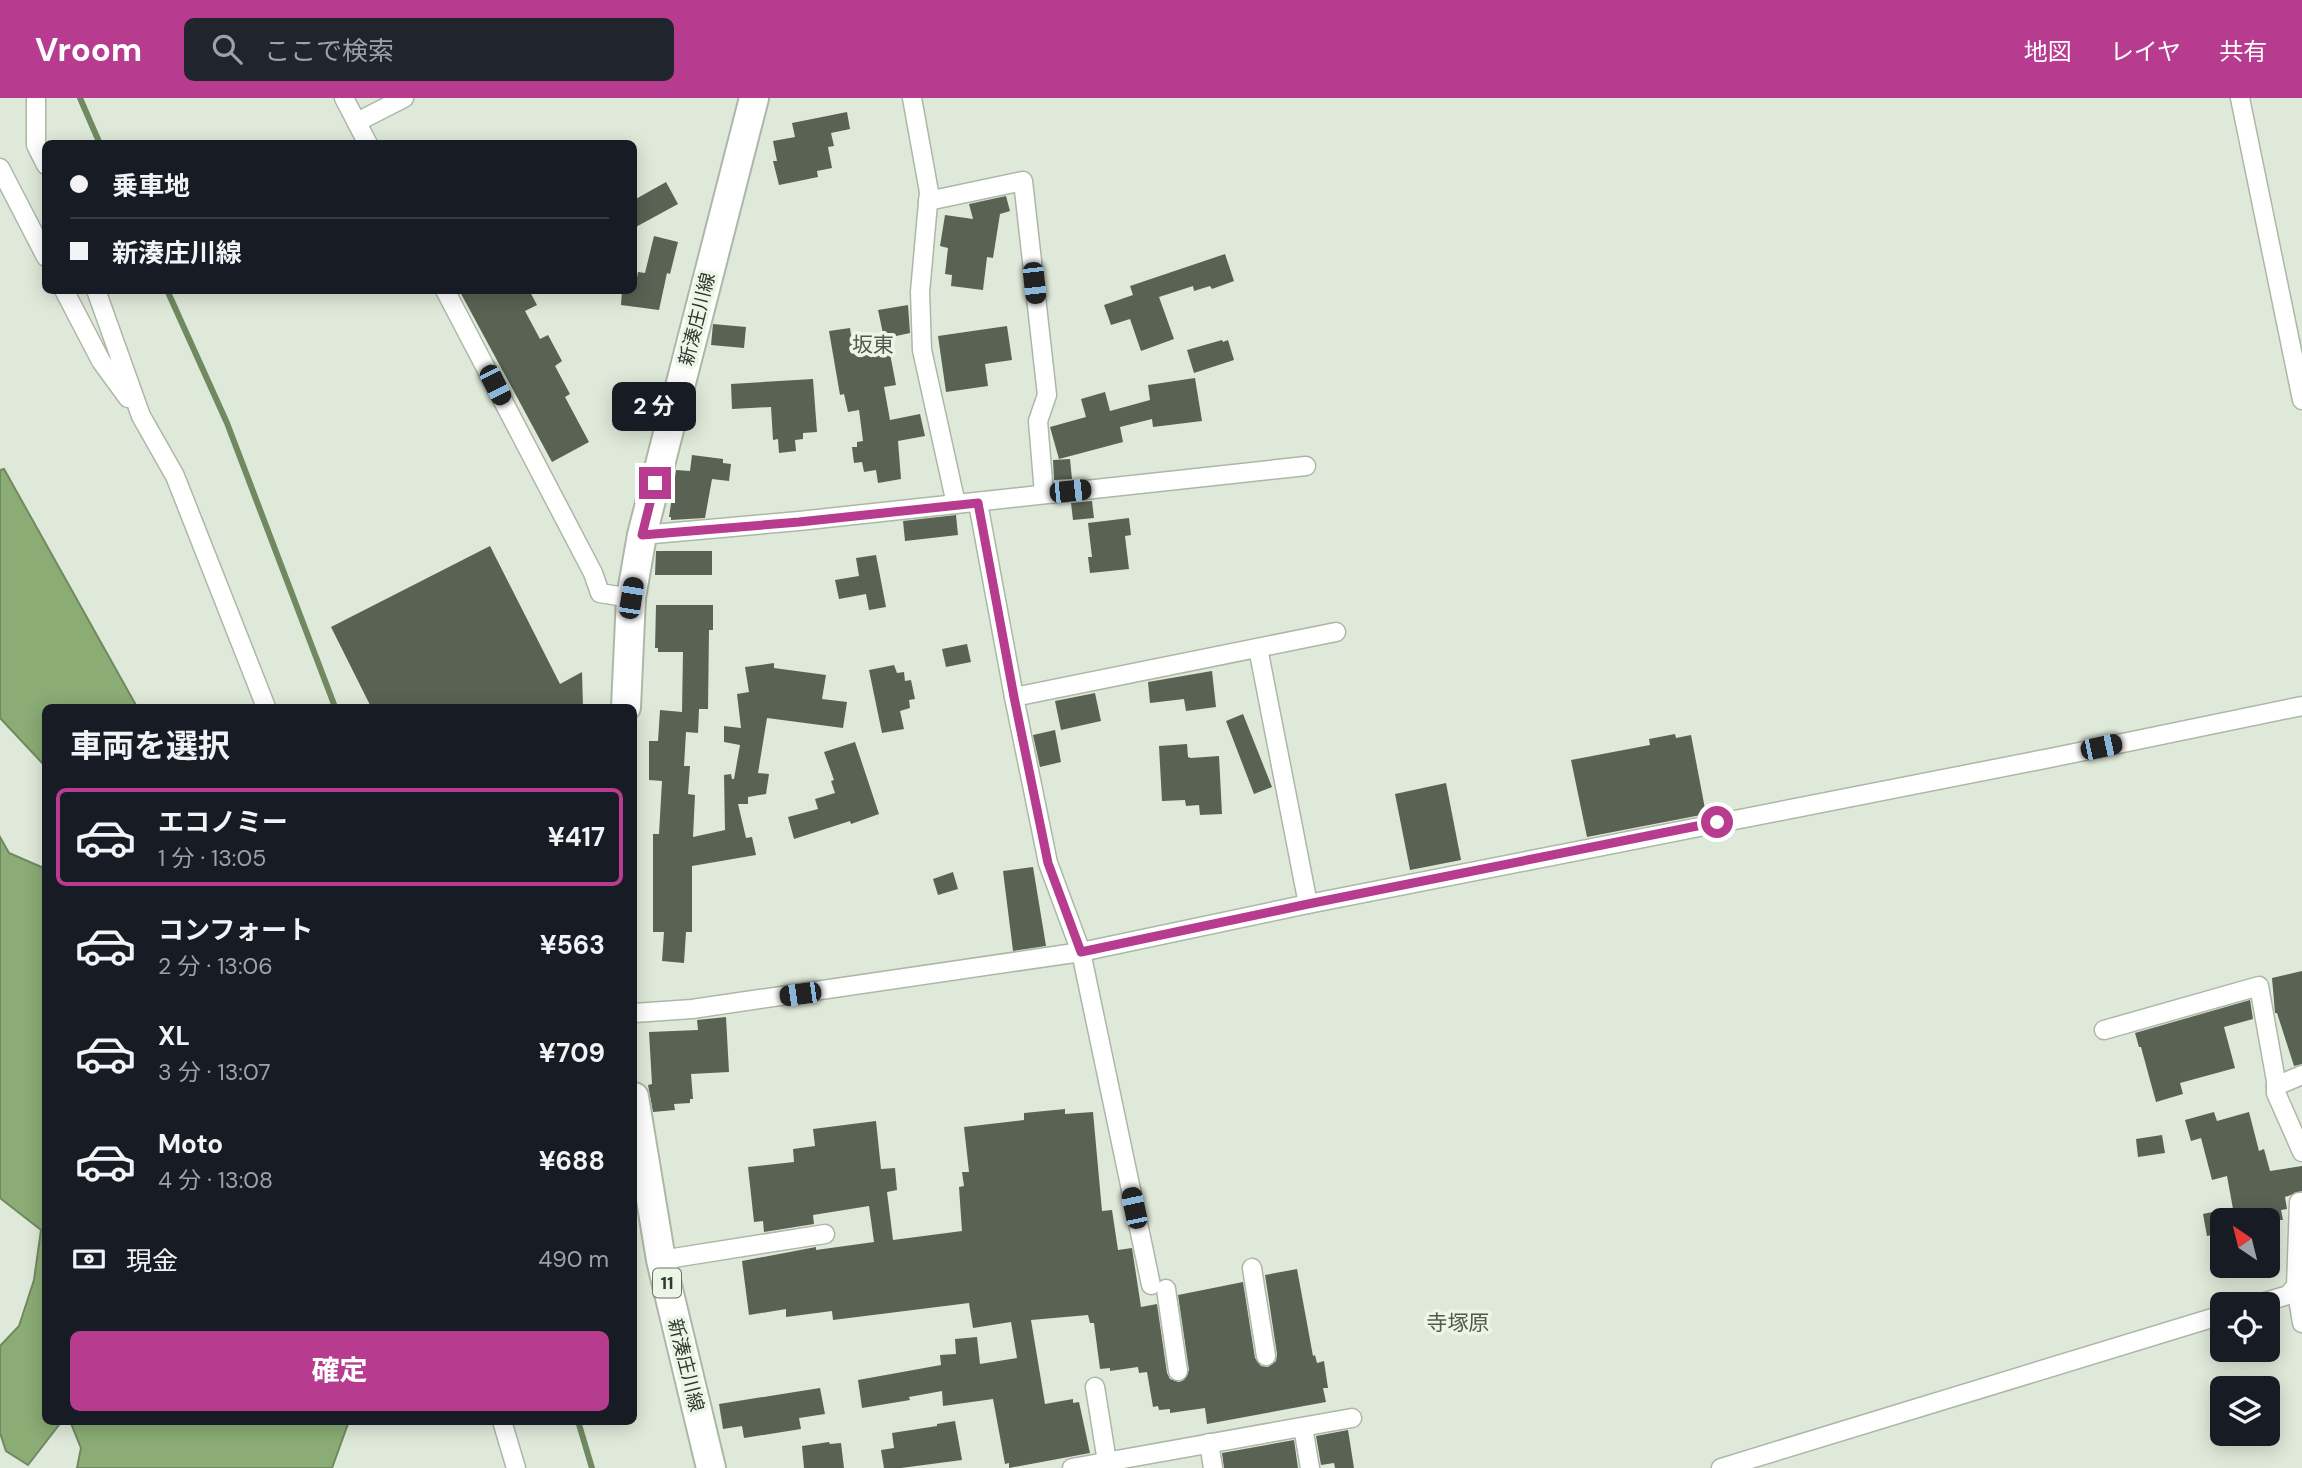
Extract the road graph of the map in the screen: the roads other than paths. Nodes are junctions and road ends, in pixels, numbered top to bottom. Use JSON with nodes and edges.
{"nodes":[{"id":1,"x":36,"y":98,"type":"edge"},
{"id":2,"x":344,"y":98,"type":"edge"},
{"id":3,"x":404,"y":98,"type":"edge"},
{"id":4,"x":754,"y":98,"type":"edge"},
{"id":5,"x":912,"y":98,"type":"edge"},
{"id":6,"x":2240,"y":98,"type":"edge"},
{"id":7,"x":357,"y":122,"type":"junction"},
{"id":8,"x":366,"y":140,"type":"edge"},
{"id":9,"x":42,"y":157,"type":"edge"},
{"id":10,"x":0,"y":168,"type":"edge"},
{"id":11,"x":928,"y":201,"type":"junction"},
{"id":12,"x":42,"y":249,"type":"edge"},
{"id":13,"x":66,"y":294,"type":"edge"},
{"id":14,"x":97,"y":294,"type":"edge"},
{"id":15,"x":447,"y":294,"type":"edge"},
{"id":16,"x":2302,"y":400,"type":"edge"},
{"id":17,"x":141,"y":416,"type":"junction"},
{"id":18,"x":1306,"y":466,"type":"dead end"},
{"id":19,"x":1044,"y":494,"type":"junction"},
{"id":20,"x":978,"y":503,"type":"junction"},
{"id":21,"x":956,"y":504,"type":"junction"},
{"id":22,"x":642,"y":535,"type":"junction"},
{"id":23,"x":631,"y":598,"type":"junction"},
{"id":24,"x":1336,"y":632,"type":"dead end"},
{"id":25,"x":1258,"y":648,"type":"junction"},
{"id":26,"x":1014,"y":697,"type":"junction"},
{"id":27,"x":265,"y":704,"type":"edge"},
{"id":28,"x":626,"y":704,"type":"edge"},
{"id":29,"x":2302,"y":706,"type":"edge"},
{"id":30,"x":1308,"y":904,"type":"junction"},
{"id":31,"x":1081,"y":952,"type":"junction"},
{"id":32,"x":637,"y":1013,"type":"edge"},
{"id":33,"x":2104,"y":1030,"type":"dead end"},
{"id":34,"x":2302,"y":1075,"type":"edge"},
{"id":35,"x":2276,"y":1086,"type":"junction"},
{"id":36,"x":637,"y":1115,"type":"edge"},
{"id":37,"x":2302,"y":1152,"type":"edge"},
{"id":38,"x":2302,"y":1202,"type":"edge"},
{"id":39,"x":825,"y":1234,"type":"dead end"},
{"id":40,"x":661,"y":1260,"type":"junction"},
{"id":41,"x":1252,"y":1268,"type":"dead end"},
{"id":42,"x":2299,"y":1289,"type":"edge"},
{"id":43,"x":2280,"y":1297,"type":"edge"},
{"id":44,"x":2210,"y":1319,"type":"edge"},
{"id":45,"x":2302,"y":1323,"type":"edge"},
{"id":46,"x":1266,"y":1356,"type":"dead end"},
{"id":47,"x":1178,"y":1371,"type":"dead end"},
{"id":48,"x":1095,"y":1387,"type":"dead end"},
{"id":49,"x":1352,"y":1418,"type":"dead end"},
{"id":50,"x":503,"y":1425,"type":"edge"},
{"id":51,"x":1303,"y":1427,"type":"junction"},
{"id":52,"x":1209,"y":1443,"type":"junction"},
{"id":53,"x":1108,"y":1465,"type":"edge"},
{"id":54,"x":516,"y":1468,"type":"edge"},
{"id":55,"x":711,"y":1468,"type":"edge"},
{"id":56,"x":1072,"y":1468,"type":"edge"},
{"id":57,"x":1213,"y":1468,"type":"edge"},
{"id":58,"x":1310,"y":1468,"type":"edge"},
{"id":59,"x":1721,"y":1468,"type":"edge"}],
"edges":[{"from":1,"to":9,"type":"street"},
{"from":2,"to":7,"type":"street"},
{"from":3,"to":7,"type":"street"},
{"from":4,"to":22,"type":"main road","name":"新湊庄川線"},
{"from":5,"to":11,"type":"street"},
{"from":6,"to":16,"type":"street"},
{"from":7,"to":8,"type":"street"},
{"from":10,"to":12,"type":"street"},
{"from":11,"to":19,"type":"street"},
{"from":11,"to":21,"type":"street"},
{"from":13,"to":17,"type":"street"},
{"from":14,"to":17,"type":"street"},
{"from":15,"to":23,"type":"street"},
{"from":17,"to":27,"type":"street"},
{"from":18,"to":19,"type":"street"},
{"from":19,"to":20,"type":"street"},
{"from":20,"to":21,"type":"street"},
{"from":20,"to":26,"type":"street"},
{"from":21,"to":22,"type":"street"},
{"from":22,"to":23,"type":"main road","name":"新湊庄川線"},
{"from":23,"to":28,"type":"main road","name":"新湊庄川線"},
{"from":24,"to":25,"type":"street"},
{"from":25,"to":26,"type":"street"},
{"from":25,"to":30,"type":"street"},
{"from":26,"to":31,"type":"street"},
{"from":29,"to":30,"type":"street"},
{"from":30,"to":31,"type":"street"},
{"from":31,"to":32,"type":"street"},
{"from":31,"to":47,"type":"street"},
{"from":33,"to":35,"type":"street"},
{"from":34,"to":35,"type":"street"},
{"from":35,"to":37,"type":"street"},
{"from":36,"to":40,"type":"main road","name":"新湊庄川線","number":"11"},
{"from":38,"to":42,"type":"street"},
{"from":39,"to":40,"type":"street"},
{"from":40,"to":55,"type":"main road","name":"新湊庄川線","number":"11"},
{"from":41,"to":46,"type":"street"},
{"from":42,"to":43,"type":"street"},
{"from":42,"to":45,"type":"street"},
{"from":44,"to":59,"type":"street"},
{"from":48,"to":53,"type":"street"},
{"from":49,"to":51,"type":"street"},
{"from":50,"to":54,"type":"street"},
{"from":51,"to":52,"type":"street"},
{"from":51,"to":58,"type":"street"},
{"from":52,"to":53,"type":"street"},
{"from":52,"to":57,"type":"street"},
{"from":53,"to":56,"type":"street"}]}
